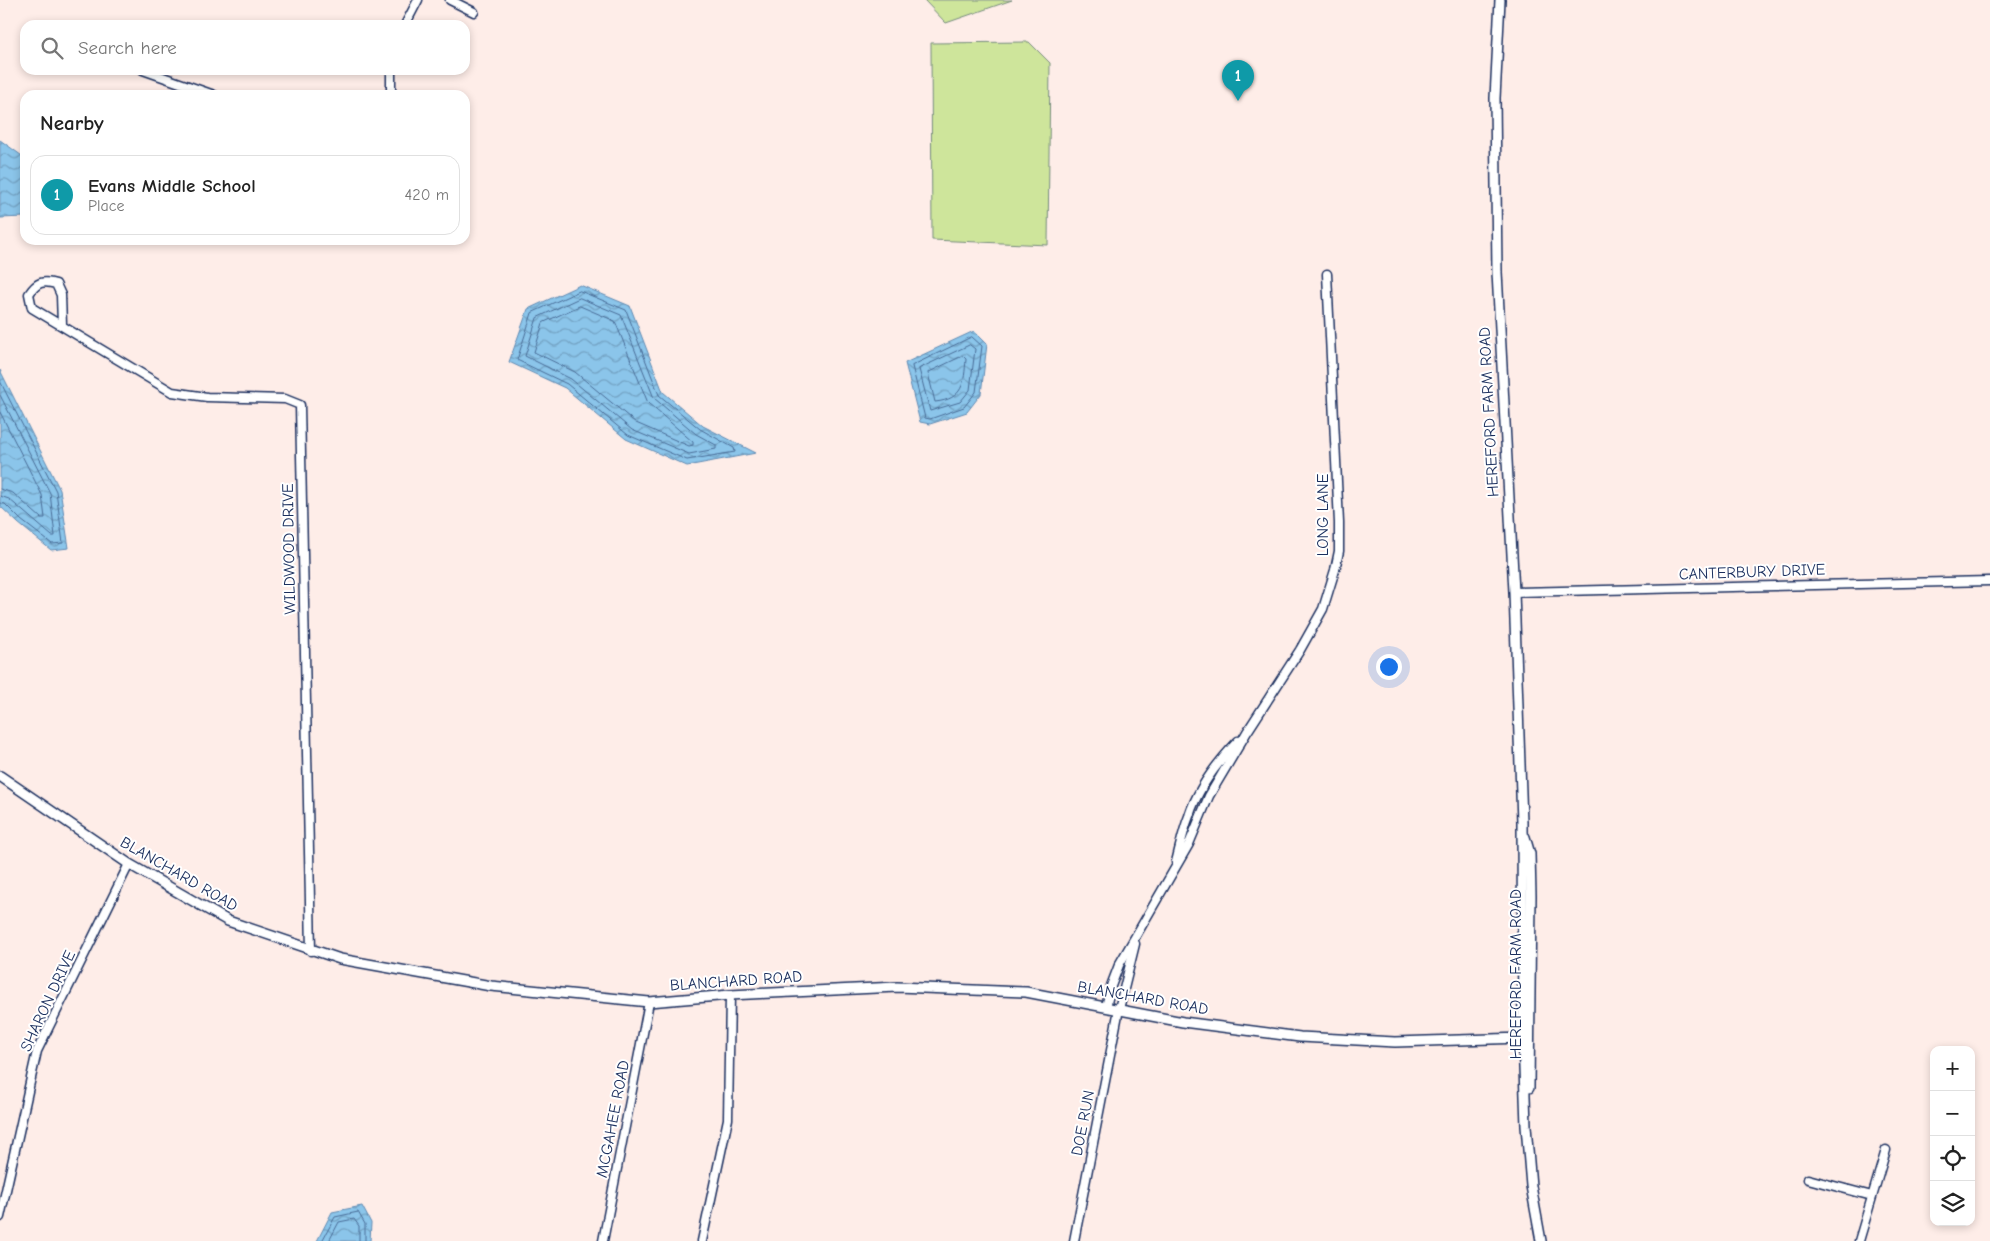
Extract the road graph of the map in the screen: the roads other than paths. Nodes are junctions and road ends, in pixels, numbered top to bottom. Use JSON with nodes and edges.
{"nodes":[{"id":1,"x":418,"y":0,"type":"edge"},
{"id":2,"x":450,"y":0,"type":"edge"},
{"id":3,"x":1500,"y":0,"type":"edge"},
{"id":4,"x":474,"y":12,"type":"dead end"},
{"id":5,"x":408,"y":20,"type":"edge"},
{"id":6,"x":157,"y":75,"type":"edge"},
{"id":7,"x":391,"y":75,"type":"edge"},
{"id":8,"x":200,"y":90,"type":"edge"},
{"id":9,"x":391,"y":90,"type":"edge"},
{"id":10,"x":1327,"y":274,"type":"dead end"},
{"id":11,"x":62,"y":325,"type":"junction"},
{"id":12,"x":1990,"y":581,"type":"edge"},
{"id":13,"x":1514,"y":592,"type":"junction"},
{"id":14,"x":0,"y":776,"type":"edge"},
{"id":15,"x":1522,"y":822,"type":"junction"},
{"id":16,"x":129,"y":864,"type":"junction"},
{"id":17,"x":1137,"y":936,"type":"junction"},
{"id":18,"x":311,"y":951,"type":"junction"},
{"id":19,"x":730,"y":995,"type":"junction"},
{"id":20,"x":649,"y":1002,"type":"junction"},
{"id":21,"x":1106,"y":1007,"type":"junction"},
{"id":22,"x":1119,"y":1009,"type":"junction"},
{"id":23,"x":1523,"y":1038,"type":"junction"},
{"id":24,"x":1526,"y":1126,"type":"junction"},
{"id":25,"x":1886,"y":1150,"type":"dead end"},
{"id":26,"x":1808,"y":1179,"type":"dead end"},
{"id":27,"x":1872,"y":1196,"type":"junction"},
{"id":28,"x":0,"y":1217,"type":"edge"},
{"id":29,"x":603,"y":1241,"type":"edge"},
{"id":30,"x":702,"y":1241,"type":"edge"},
{"id":31,"x":1074,"y":1241,"type":"edge"},
{"id":32,"x":1540,"y":1241,"type":"edge"},
{"id":33,"x":1859,"y":1241,"type":"edge"}],
"edges":[{"from":1,"to":5,"type":"street"},
{"from":2,"to":4,"type":"street"},
{"from":3,"to":13,"type":"street","name":"HEREFORD FARM ROAD"},
{"from":6,"to":8,"type":"street"},
{"from":7,"to":9,"type":"street"},
{"from":10,"to":17,"type":"street","name":"LONG LANE"},
{"from":11,"to":11,"type":"street","name":"WILDWOOD DRIVE"},
{"from":11,"to":18,"type":"street","name":"WILDWOOD DRIVE"},
{"from":12,"to":13,"type":"street","name":"CANTERBURY DRIVE"},
{"from":13,"to":15,"type":"street","name":"HEREFORD FARM ROAD"},
{"from":14,"to":16,"type":"street","name":"BLANCHARD ROAD"},
{"from":15,"to":23,"type":"street","name":"HEREFORD FARM ROAD"},
{"from":15,"to":24,"type":"street","name":"HEREFORD FARM ROAD"},
{"from":16,"to":18,"type":"street","name":"BLANCHARD ROAD"},
{"from":16,"to":28,"type":"street","name":"SHARON DRIVE"},
{"from":17,"to":21,"type":"street","name":"LONG LANE"},
{"from":17,"to":22,"type":"street","name":"LONG LANE"},
{"from":18,"to":20,"type":"street","name":"BLANCHARD ROAD"},
{"from":19,"to":20,"type":"street","name":"BLANCHARD ROAD"},
{"from":19,"to":21,"type":"street","name":"BLANCHARD ROAD"},
{"from":19,"to":30,"type":"street"},
{"from":20,"to":29,"type":"street","name":"MCGAHEE ROAD"},
{"from":21,"to":22,"type":"street","name":"BLANCHARD ROAD"},
{"from":22,"to":23,"type":"street","name":"BLANCHARD ROAD"},
{"from":22,"to":31,"type":"street","name":"DOE RUN"},
{"from":23,"to":24,"type":"street","name":"HEREFORD FARM ROAD"},
{"from":24,"to":32,"type":"street","name":"HEREFORD FARM ROAD"},
{"from":25,"to":27,"type":"street"},
{"from":26,"to":27,"type":"street"},
{"from":27,"to":33,"type":"street"}]}
